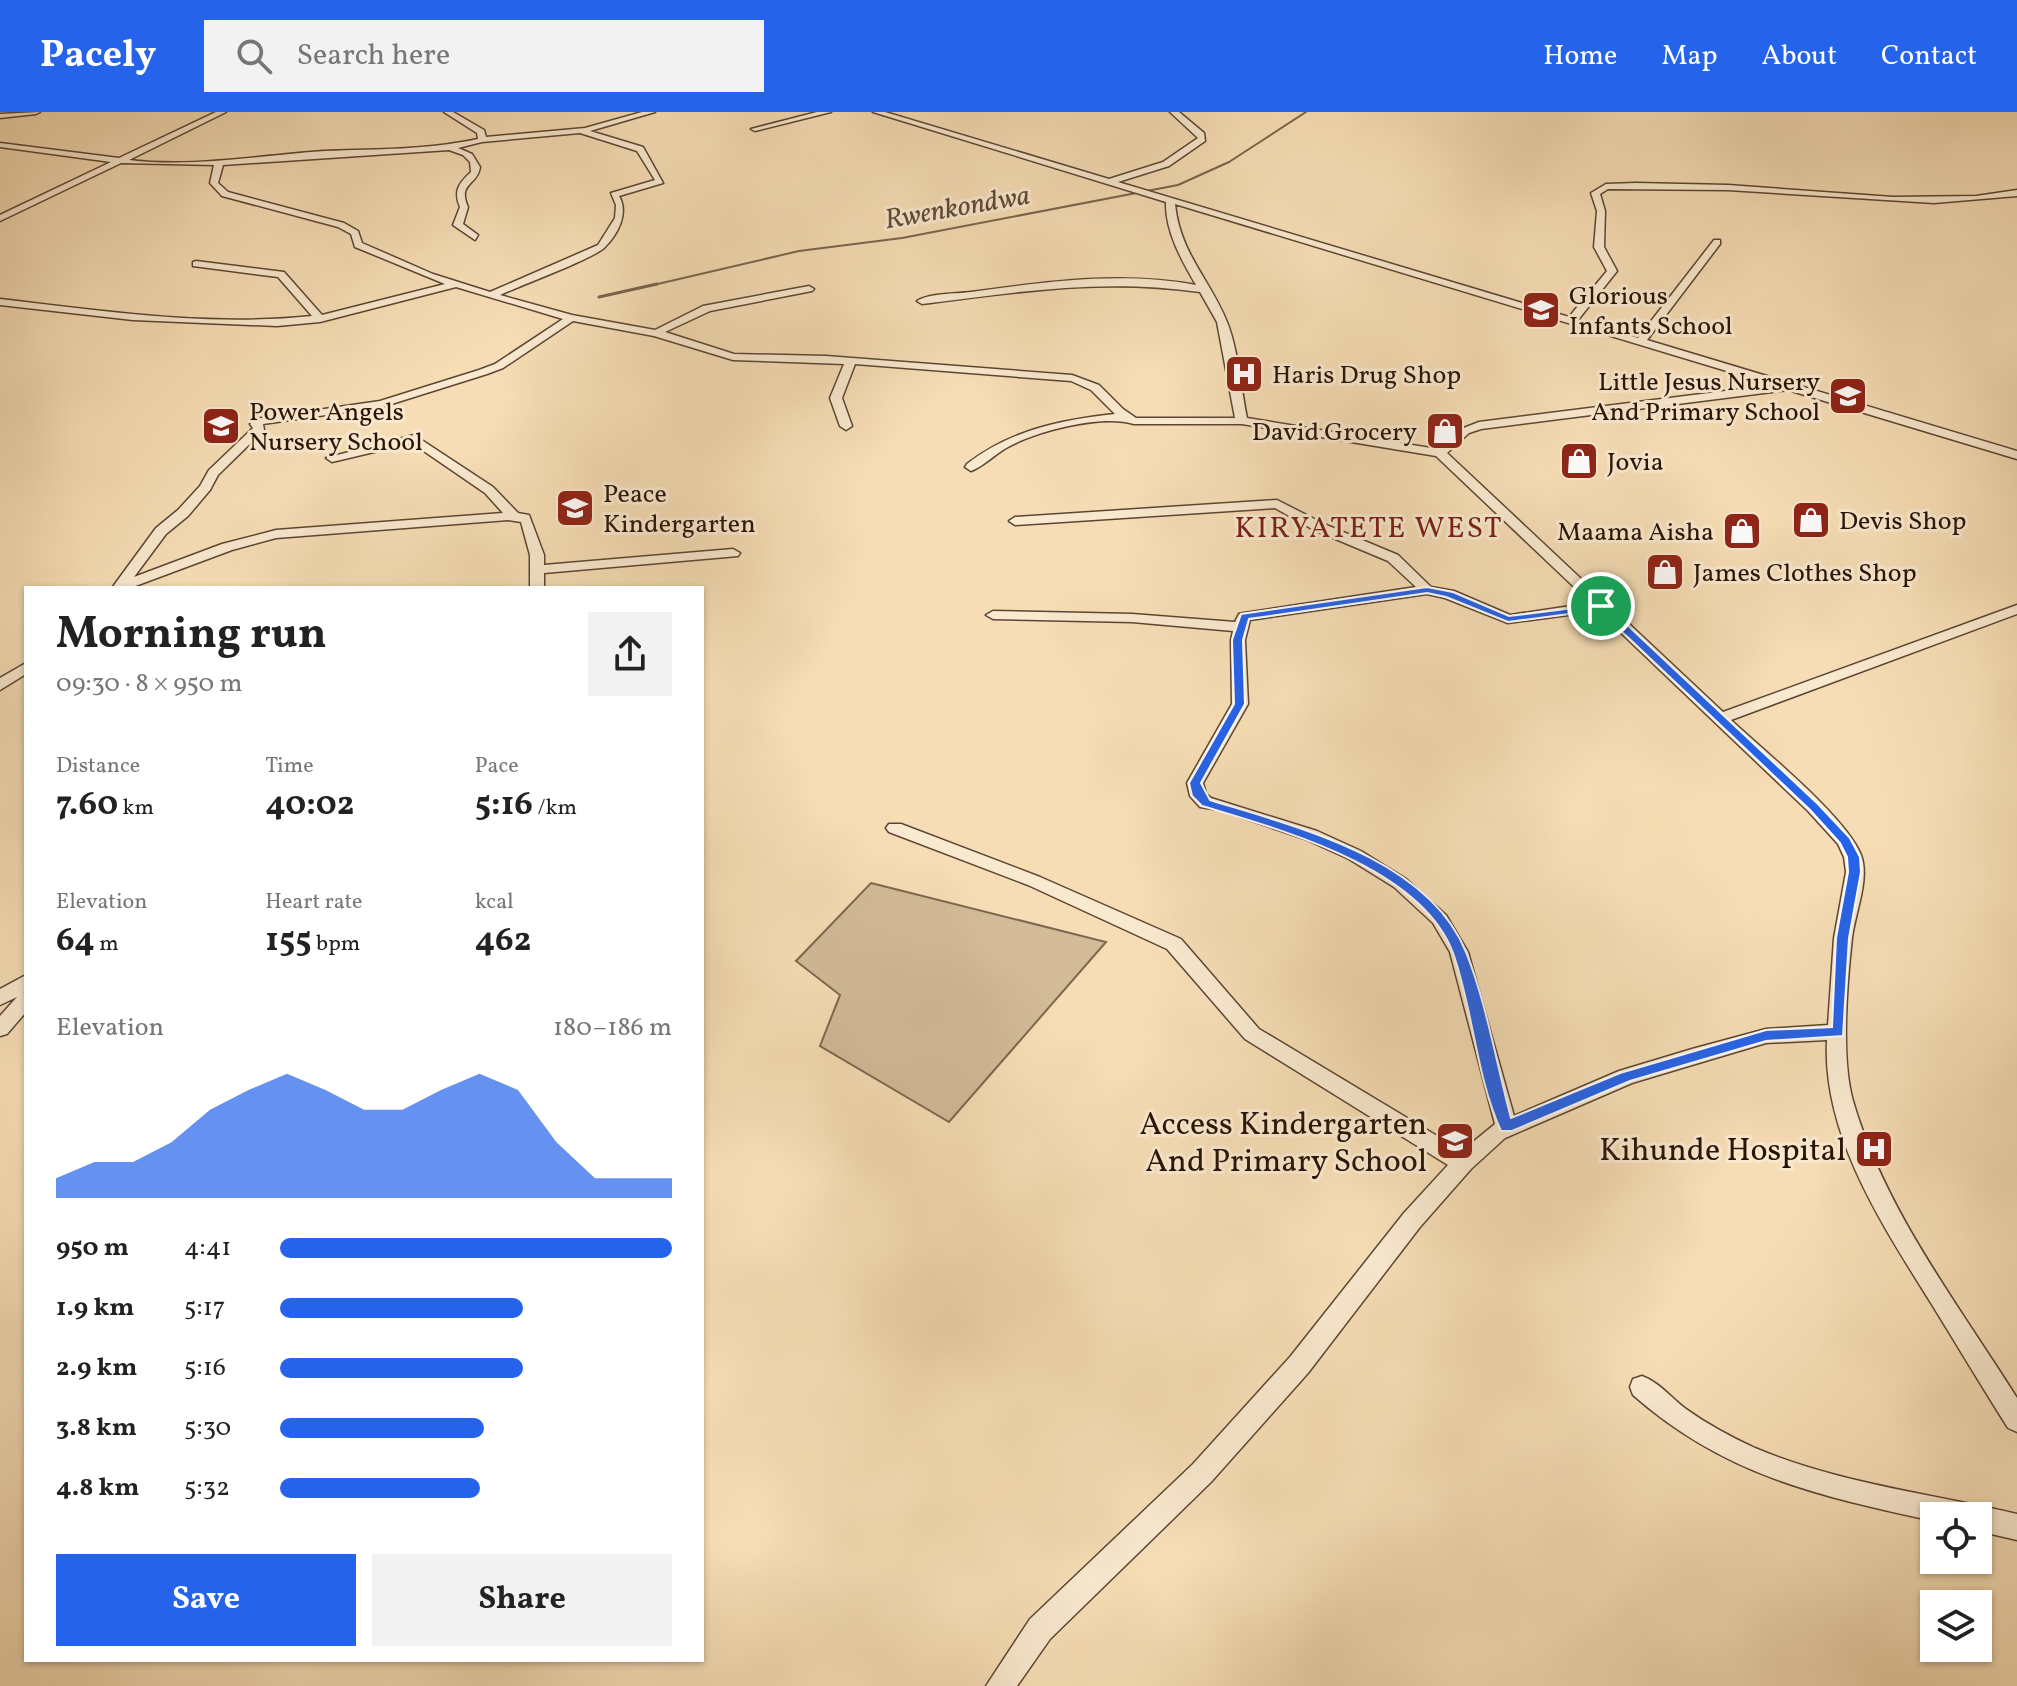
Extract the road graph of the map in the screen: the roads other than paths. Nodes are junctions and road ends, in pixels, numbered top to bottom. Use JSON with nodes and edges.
{"nodes":[{"id":1,"x":36,"y":112,"type":"edge"},
{"id":2,"x":222,"y":112,"type":"edge"},
{"id":3,"x":448,"y":112,"type":"edge"},
{"id":4,"x":651,"y":112,"type":"edge"},
{"id":5,"x":827,"y":112,"type":"edge"},
{"id":6,"x":877,"y":112,"type":"edge"},
{"id":7,"x":1174,"y":112,"type":"edge"},
{"id":8,"x":0,"y":116,"type":"edge"},
{"id":9,"x":755,"y":129,"type":"dead end"},
{"id":10,"x":580,"y":130,"type":"junction"},
{"id":11,"x":482,"y":140,"type":"junction"},
{"id":12,"x":0,"y":145,"type":"edge"},
{"id":13,"x":451,"y":148,"type":"junction"},
{"id":14,"x":126,"y":160,"type":"junction"},
{"id":15,"x":219,"y":163,"type":"junction"},
{"id":16,"x":1111,"y":181,"type":"junction"},
{"id":17,"x":2017,"y":193,"type":"edge"},
{"id":18,"x":1166,"y":200,"type":"junction"},
{"id":19,"x":0,"y":218,"type":"edge"},
{"id":20,"x":475,"y":237,"type":"dead end"},
{"id":21,"x":1717,"y":242,"type":"dead end"},
{"id":22,"x":196,"y":264,"type":"dead end"},
{"id":23,"x":457,"y":284,"type":"junction"},
{"id":24,"x":809,"y":289,"type":"dead end"},
{"id":25,"x":1199,"y":289,"type":"junction"},
{"id":26,"x":491,"y":295,"type":"junction"},
{"id":27,"x":922,"y":301,"type":"dead end"},
{"id":28,"x":0,"y":302,"type":"edge"},
{"id":29,"x":571,"y":318,"type":"junction"},
{"id":30,"x":320,"y":319,"type":"junction"},
{"id":31,"x":1571,"y":321,"type":"junction"},
{"id":32,"x":656,"y":333,"type":"junction"},
{"id":33,"x":1641,"y":341,"type":"junction"},
{"id":34,"x":851,"y":361,"type":"junction"},
{"id":35,"x":1792,"y":386,"type":"junction"},
{"id":36,"x":1125,"y":417,"type":"junction"},
{"id":37,"x":1242,"y":421,"type":"junction"},
{"id":38,"x":846,"y":426,"type":"dead end"},
{"id":39,"x":1440,"y":453,"type":"junction"},
{"id":40,"x":2017,"y":455,"type":"edge"},
{"id":41,"x":332,"y":458,"type":"dead end"},
{"id":42,"x":971,"y":467,"type":"dead end"},
{"id":43,"x":513,"y":516,"type":"junction"},
{"id":44,"x":1015,"y":521,"type":"dead end"},
{"id":45,"x":733,"y":553,"type":"dead end"},
{"id":46,"x":539,"y":569,"type":"junction"},
{"id":47,"x":122,"y":586,"type":"edge"},
{"id":48,"x":537,"y":586,"type":"edge"},
{"id":49,"x":1427,"y":590,"type":"junction"},
{"id":50,"x":1601,"y":606,"type":"junction"},
{"id":51,"x":2017,"y":609,"type":"edge"},
{"id":52,"x":993,"y":615,"type":"dead end"},
{"id":53,"x":1239,"y":627,"type":"junction"},
{"id":54,"x":24,"y":668,"type":"edge"},
{"id":55,"x":0,"y":685,"type":"edge"},
{"id":56,"x":1718,"y":719,"type":"junction"},
{"id":57,"x":895,"y":828,"type":"dead end"},
{"id":58,"x":24,"y":983,"type":"edge"},
{"id":59,"x":0,"y":998,"type":"edge"},
{"id":60,"x":24,"y":1001,"type":"edge"},
{"id":61,"x":0,"y":1029,"type":"edge"},
{"id":62,"x":1838,"y":1032,"type":"junction"},
{"id":63,"x":1506,"y":1127,"type":"junction"},
{"id":64,"x":1463,"y":1163,"type":"junction"},
{"id":65,"x":1642,"y":1387,"type":"dead end"},
{"id":66,"x":2017,"y":1420,"type":"edge"},
{"id":67,"x":1920,"y":1505,"type":"edge"},
{"id":68,"x":1992,"y":1521,"type":"edge"},
{"id":69,"x":2017,"y":1527,"type":"edge"},
{"id":70,"x":1000,"y":1686,"type":"edge"}],
"edges":[{"from":1,"to":8,"type":"street"},
{"from":2,"to":14,"type":"street"},
{"from":3,"to":11,"type":"street"},
{"from":4,"to":10,"type":"street"},
{"from":5,"to":9,"type":"street"},
{"from":6,"to":16,"type":"street"},
{"from":7,"to":16,"type":"street"},
{"from":10,"to":11,"type":"street"},
{"from":10,"to":26,"type":"street"},
{"from":11,"to":13,"type":"street"},
{"from":12,"to":14,"type":"street"},
{"from":13,"to":15,"type":"street"},
{"from":13,"to":20,"type":"street"},
{"from":14,"to":15,"type":"street"},
{"from":14,"to":19,"type":"street"},
{"from":15,"to":23,"type":"street"},
{"from":16,"to":18,"type":"street"},
{"from":17,"to":31,"type":"street"},
{"from":18,"to":25,"type":"street"},
{"from":18,"to":31,"type":"street"},
{"from":21,"to":33,"type":"street"},
{"from":22,"to":30,"type":"street"},
{"from":23,"to":26,"type":"street"},
{"from":23,"to":30,"type":"street"},
{"from":24,"to":32,"type":"street"},
{"from":25,"to":27,"type":"street"},
{"from":25,"to":37,"type":"street"},
{"from":26,"to":29,"type":"street"},
{"from":28,"to":30,"type":"street"},
{"from":29,"to":32,"type":"street"},
{"from":29,"to":47,"type":"street"},
{"from":31,"to":33,"type":"street"},
{"from":32,"to":34,"type":"street"},
{"from":33,"to":35,"type":"street"},
{"from":34,"to":36,"type":"street"},
{"from":34,"to":38,"type":"street"},
{"from":35,"to":39,"type":"street"},
{"from":35,"to":40,"type":"street"},
{"from":36,"to":37,"type":"street"},
{"from":36,"to":42,"type":"street"},
{"from":37,"to":39,"type":"street"},
{"from":39,"to":50,"type":"street"},
{"from":41,"to":43,"type":"street"},
{"from":43,"to":46,"type":"street"},
{"from":43,"to":47,"type":"street"},
{"from":44,"to":49,"type":"street"},
{"from":45,"to":46,"type":"street"},
{"from":46,"to":48,"type":"street"},
{"from":49,"to":50,"type":"street"},
{"from":49,"to":53,"type":"street"},
{"from":50,"to":56,"type":"street"},
{"from":51,"to":56,"type":"street"},
{"from":52,"to":53,"type":"street"},
{"from":53,"to":63,"type":"street"},
{"from":54,"to":55,"type":"street"},
{"from":56,"to":62,"type":"street"},
{"from":57,"to":64,"type":"street"},
{"from":58,"to":59,"type":"street"},
{"from":60,"to":61,"type":"street"},
{"from":62,"to":63,"type":"street"},
{"from":62,"to":66,"type":"street"},
{"from":63,"to":64,"type":"street"},
{"from":64,"to":70,"type":"street"},
{"from":65,"to":67,"type":"street"},
{"from":68,"to":69,"type":"street"}]}
